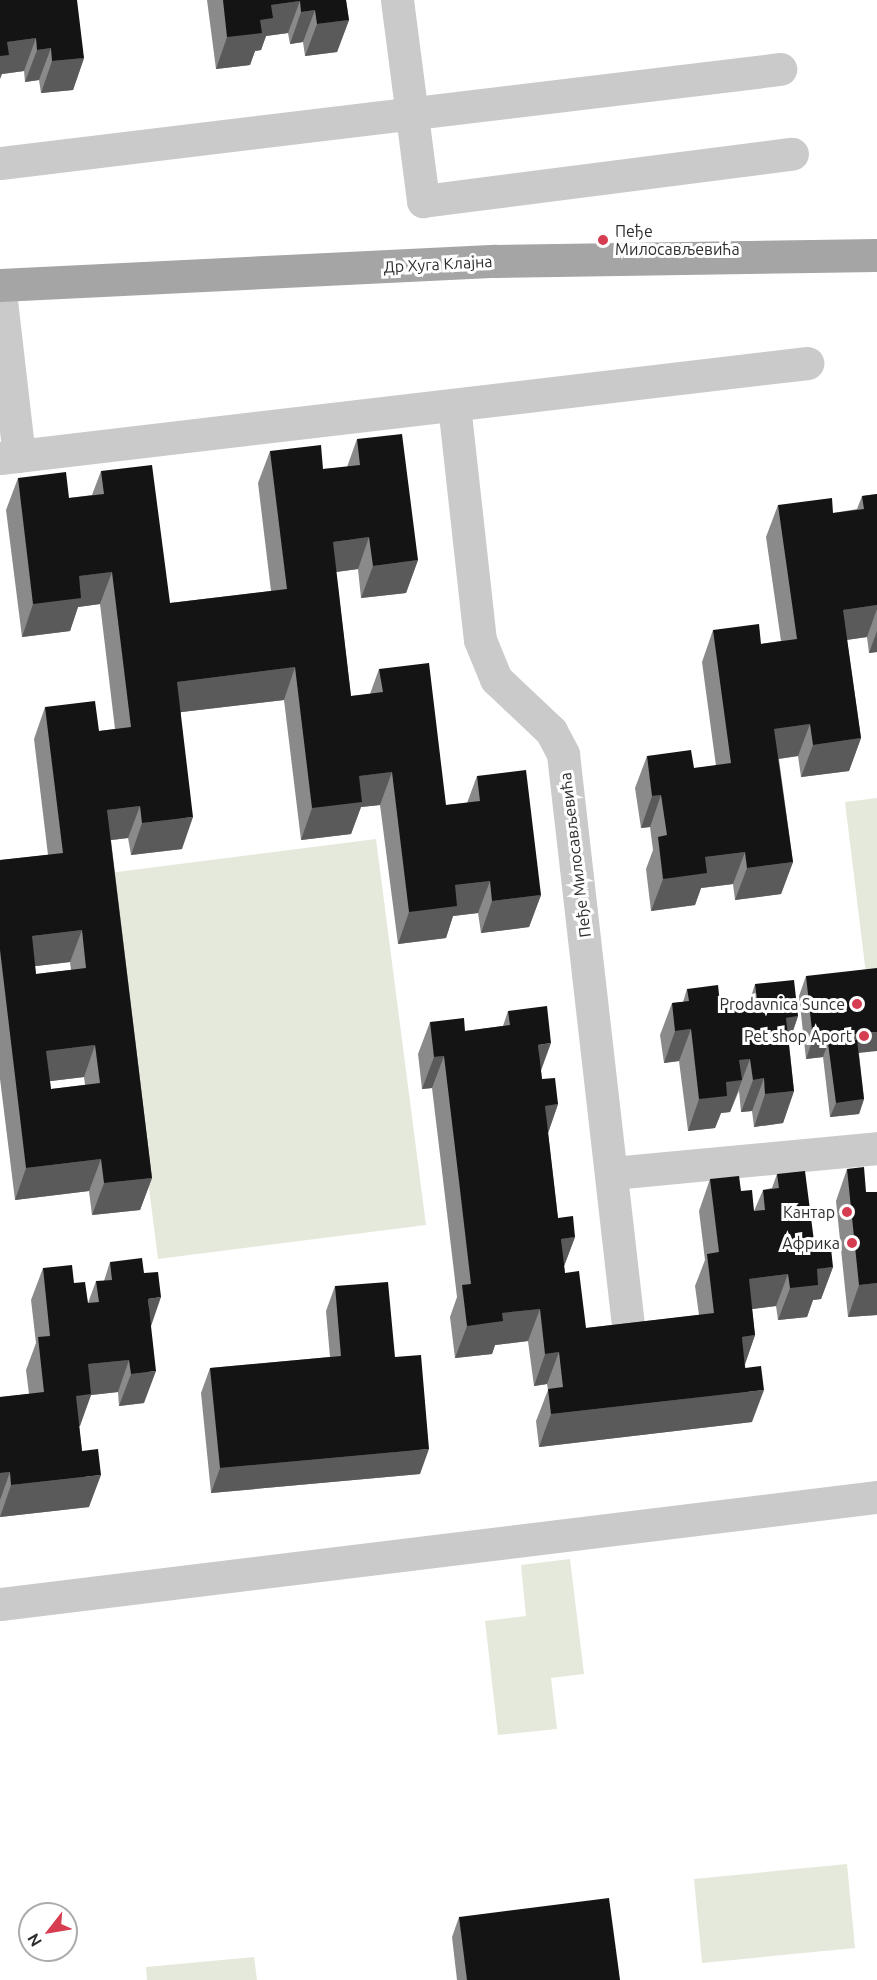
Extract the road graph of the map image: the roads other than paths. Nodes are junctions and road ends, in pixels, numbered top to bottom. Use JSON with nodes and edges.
{"nodes":[{"id":1,"x":397,"y":0,"type":"edge"},
{"id":2,"x":780,"y":69,"type":"dead end"},
{"id":3,"x":411,"y":112,"type":"junction"},
{"id":4,"x":792,"y":154,"type":"dead end"},
{"id":5,"x":0,"y":163,"type":"edge"},
{"id":6,"x":877,"y":255,"type":"edge"},
{"id":7,"x":0,"y":285,"type":"edge"},
{"id":8,"x":0,"y":292,"type":"edge"},
{"id":9,"x":807,"y":363,"type":"dead end"},
{"id":10,"x":454,"y":405,"type":"junction"},
{"id":11,"x":10,"y":457,"type":"edge"},
{"id":12,"x":877,"y":1148,"type":"edge"},
{"id":13,"x":613,"y":1173,"type":"junction"},
{"id":14,"x":629,"y":1334,"type":"edge"},
{"id":15,"x":877,"y":1497,"type":"edge"},
{"id":16,"x":0,"y":1604,"type":"edge"}],
"edges":[{"from":1,"to":3,"type":"street"},
{"from":2,"to":3,"type":"street"},
{"from":3,"to":4,"type":"street"},
{"from":3,"to":5,"type":"street"},
{"from":6,"to":7,"type":"main road","name":"Др Хуга Клајна"},
{"from":8,"to":11,"type":"street"},
{"from":9,"to":10,"type":"street"},
{"from":10,"to":11,"type":"street"},
{"from":10,"to":13,"type":"street","name":"Пеђе Милосављевића"},
{"from":12,"to":13,"type":"street"},
{"from":13,"to":14,"type":"street","name":"Пеђе Милосављевића"},
{"from":15,"to":16,"type":"street"}]}
